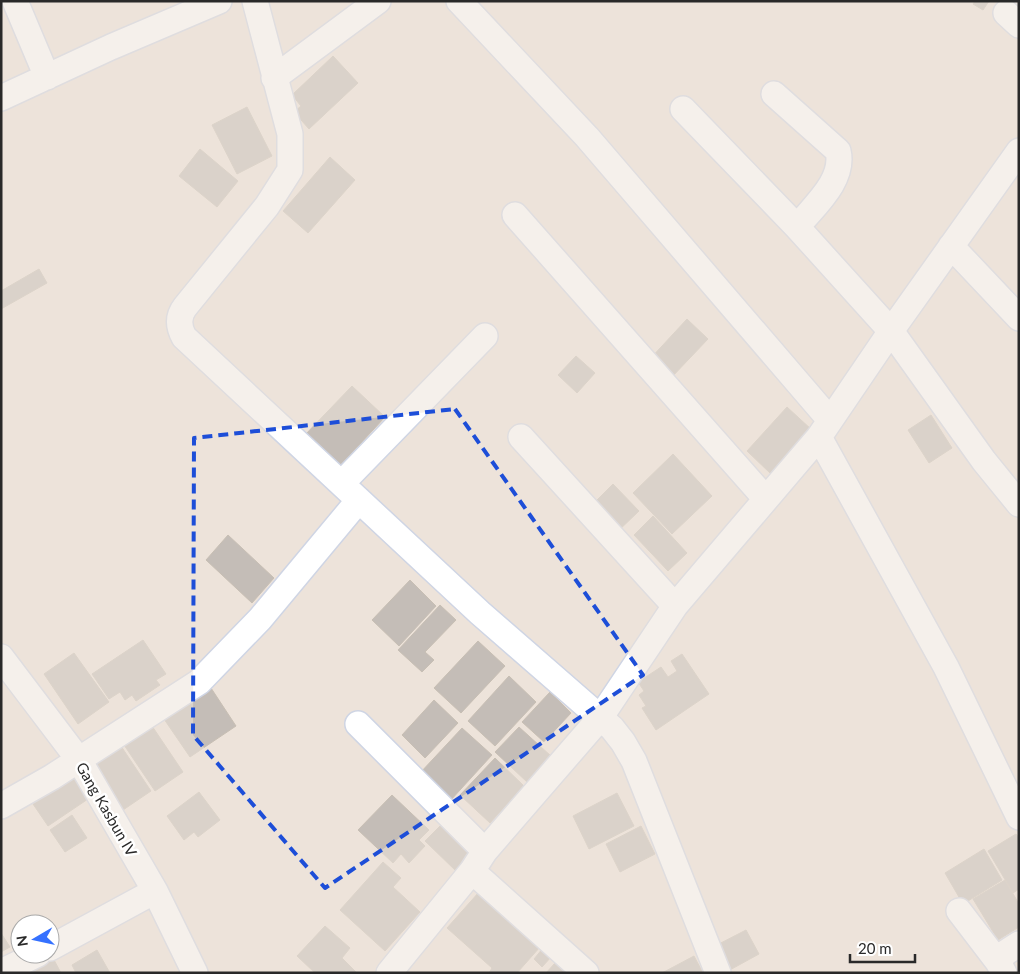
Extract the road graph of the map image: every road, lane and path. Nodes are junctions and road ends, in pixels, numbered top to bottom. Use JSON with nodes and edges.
{"nodes":[{"id":1,"x":15,"y":1,"type":"edge"},
{"id":2,"x":219,"y":1,"type":"edge"},
{"id":3,"x":254,"y":1,"type":"edge"},
{"id":4,"x":378,"y":1,"type":"edge"},
{"id":5,"x":459,"y":1,"type":"edge"},
{"id":6,"x":47,"y":77,"type":"junction"},
{"id":7,"x":274,"y":78,"type":"junction"},
{"id":8,"x":774,"y":94,"type":"dead end"},
{"id":9,"x":1,"y":98,"type":"edge"},
{"id":10,"x":683,"y":109,"type":"dead end"},
{"id":11,"x":1019,"y":151,"type":"edge"},
{"id":12,"x":515,"y":216,"type":"dead end"},
{"id":13,"x":798,"y":227,"type":"junction"},
{"id":14,"x":951,"y":246,"type":"junction"},
{"id":15,"x":1019,"y":318,"type":"edge"},
{"id":16,"x":891,"y":330,"type":"junction"},
{"id":17,"x":485,"y":336,"type":"dead end"},
{"id":18,"x":824,"y":428,"type":"junction"},
{"id":19,"x":521,"y":437,"type":"dead end"},
{"id":20,"x":342,"y":483,"type":"junction"},
{"id":21,"x":765,"y":498,"type":"junction"},
{"id":22,"x":359,"y":500,"type":"junction"},
{"id":23,"x":1019,"y":504,"type":"edge"},
{"id":24,"x":675,"y":606,"type":"junction"},
{"id":25,"x":1,"y":657,"type":"edge"},
{"id":26,"x":600,"y":718,"type":"junction"},
{"id":27,"x":358,"y":724,"type":"dead end"},
{"id":28,"x":79,"y":760,"type":"junction"},
{"id":29,"x":1,"y":806,"type":"edge"},
{"id":30,"x":1019,"y":817,"type":"edge"},
{"id":31,"x":479,"y":861,"type":"junction"},
{"id":32,"x":155,"y":890,"type":"junction"},
{"id":33,"x":959,"y":911,"type":"dead end"},
{"id":34,"x":60,"y":942,"type":"edge"},
{"id":35,"x":1019,"y":944,"type":"edge"},
{"id":36,"x":17,"y":964,"type":"edge"},
{"id":37,"x":1001,"y":967,"type":"edge"},
{"id":38,"x":1,"y":972,"type":"edge"},
{"id":39,"x":195,"y":973,"type":"edge"},
{"id":40,"x":389,"y":973,"type":"edge"},
{"id":41,"x":586,"y":973,"type":"edge"},
{"id":42,"x":718,"y":973,"type":"edge"}],
"edges":[{"from":1,"to":6,"type":"street"},
{"from":2,"to":6,"type":"street"},
{"from":3,"to":7,"type":"street"},
{"from":4,"to":7,"type":"street"},
{"from":5,"to":18,"type":"street"},
{"from":6,"to":9,"type":"street"},
{"from":7,"to":20,"type":"street"},
{"from":8,"to":13,"type":"street"},
{"from":10,"to":13,"type":"street"},
{"from":11,"to":14,"type":"street"},
{"from":12,"to":21,"type":"street"},
{"from":13,"to":16,"type":"street"},
{"from":14,"to":15,"type":"street"},
{"from":14,"to":16,"type":"street"},
{"from":16,"to":18,"type":"street"},
{"from":16,"to":23,"type":"street"},
{"from":17,"to":20,"type":"street"},
{"from":18,"to":21,"type":"street"},
{"from":18,"to":30,"type":"street"},
{"from":19,"to":24,"type":"street"},
{"from":20,"to":22,"type":"street"},
{"from":21,"to":24,"type":"street"},
{"from":22,"to":26,"type":"street"},
{"from":22,"to":28,"type":"street"},
{"from":24,"to":26,"type":"street"},
{"from":25,"to":28,"type":"street","name":"Gang Kasbun IV"},
{"from":26,"to":31,"type":"street"},
{"from":26,"to":42,"type":"street"},
{"from":27,"to":31,"type":"street"},
{"from":28,"to":29,"type":"street"},
{"from":28,"to":32,"type":"street","name":"Gang Kasbun IV"},
{"from":31,"to":40,"type":"street"},
{"from":31,"to":41,"type":"street"},
{"from":32,"to":34,"type":"street"},
{"from":32,"to":39,"type":"street","name":"Gang Kasbun IV"},
{"from":33,"to":37,"type":"street"},
{"from":35,"to":37,"type":"street"},
{"from":36,"to":38,"type":"street"}]}
